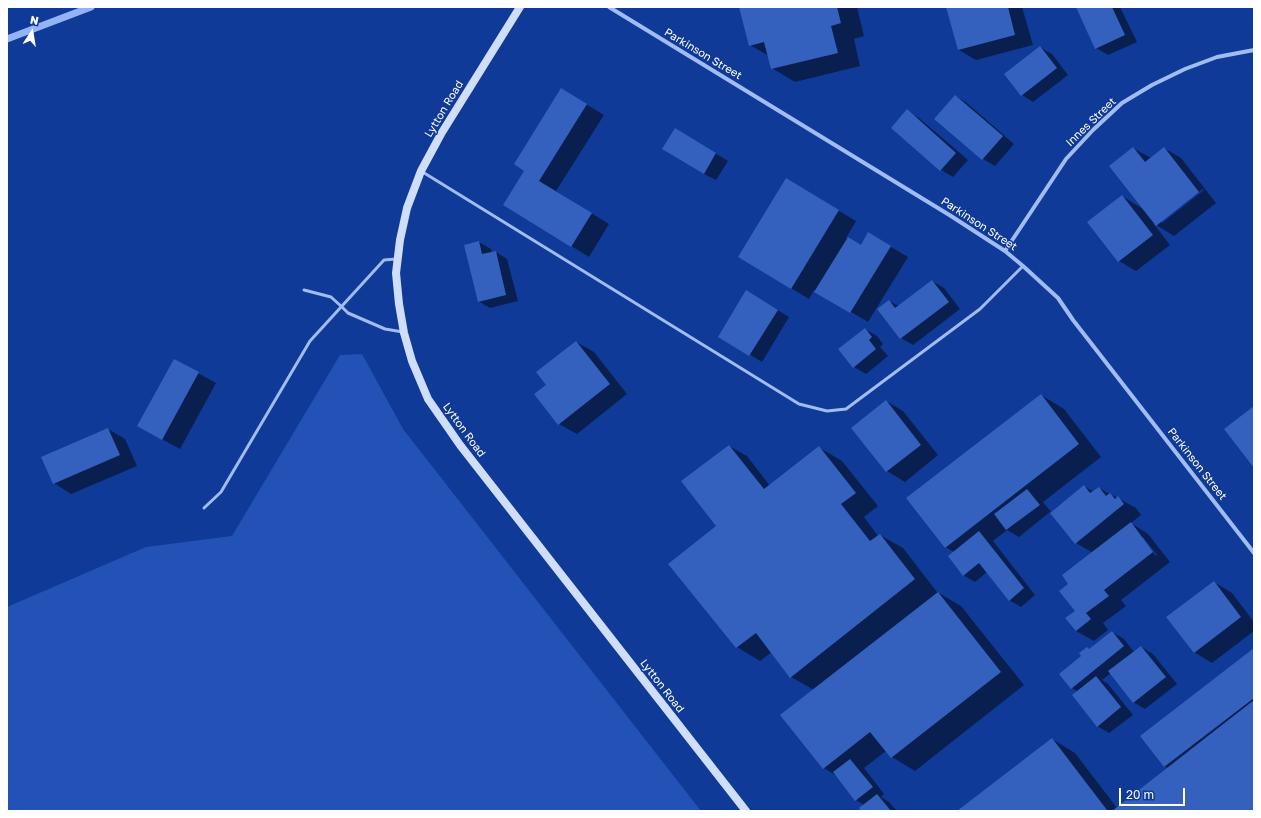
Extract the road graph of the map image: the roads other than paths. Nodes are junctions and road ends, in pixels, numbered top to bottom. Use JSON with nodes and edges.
{"nodes":[{"id":1,"x":520,"y":7,"type":"edge"},
{"id":2,"x":609,"y":7,"type":"edge"},
{"id":3,"x":1254,"y":50,"type":"edge"},
{"id":4,"x":421,"y":172,"type":"junction"},
{"id":5,"x":1005,"y":251,"type":"junction"},
{"id":6,"x":398,"y":259,"type":"junction"},
{"id":7,"x":1023,"y":266,"type":"junction"},
{"id":8,"x":304,"y":290,"type":"dead end"},
{"id":9,"x":342,"y":306,"type":"junction"},
{"id":10,"x":404,"y":333,"type":"junction"},
{"id":11,"x":204,"y":508,"type":"dead end"},
{"id":12,"x":1254,"y":552,"type":"edge"},
{"id":13,"x":746,"y":811,"type":"edge"}],
"edges":[{"from":1,"to":4,"type":"main road","name":"Lytton Road"},
{"from":2,"to":5,"type":"street","name":"Parkinson Street"},
{"from":3,"to":5,"type":"street","name":"Innes Street"},
{"from":4,"to":6,"type":"main road","name":"Lytton Road"},
{"from":4,"to":7,"type":"lane"},
{"from":5,"to":7,"type":"street","name":"Parkinson Street"},
{"from":6,"to":9,"type":"lane"},
{"from":6,"to":10,"type":"main road","name":"Lytton Road"},
{"from":7,"to":12,"type":"street","name":"Parkinson Street"},
{"from":8,"to":9,"type":"lane"},
{"from":9,"to":10,"type":"lane"},
{"from":9,"to":11,"type":"lane"},
{"from":10,"to":13,"type":"main road","name":"Lytton Road"}]}
